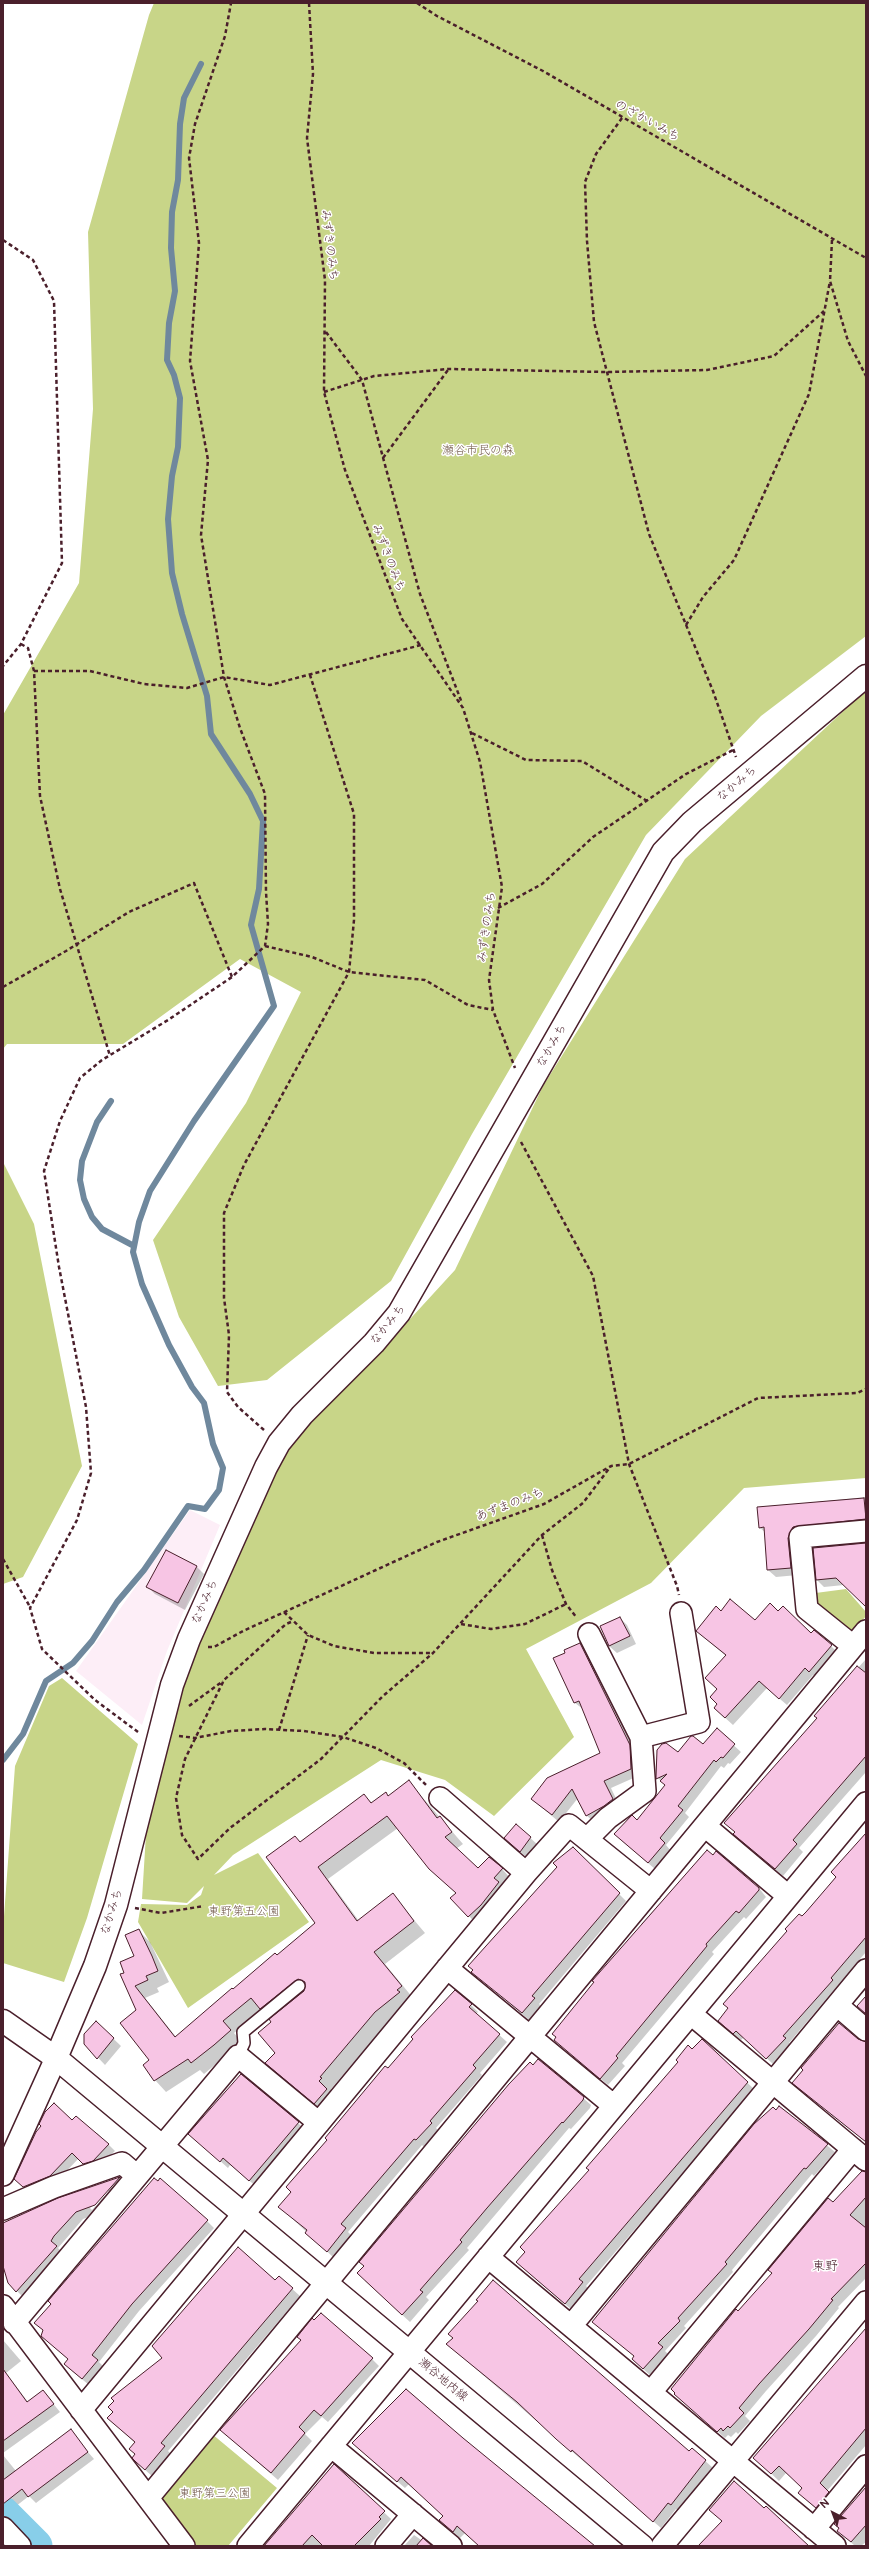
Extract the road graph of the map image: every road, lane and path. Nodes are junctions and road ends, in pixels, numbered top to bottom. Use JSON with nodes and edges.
{"nodes":[{"id":1,"x":231,"y":3,"type":"edge"},
{"id":2,"x":309,"y":3,"type":"edge"},
{"id":3,"x":417,"y":3,"type":"edge"},
{"id":4,"x":622,"y":118,"type":"junction"},
{"id":5,"x":3,"y":240,"type":"edge"},
{"id":6,"x":832,"y":240,"type":"junction"},
{"id":7,"x":866,"y":258,"type":"edge"},
{"id":8,"x":830,"y":281,"type":"junction"},
{"id":9,"x":824,"y":311,"type":"junction"},
{"id":10,"x":325,"y":332,"type":"junction"},
{"id":11,"x":448,"y":369,"type":"junction"},
{"id":12,"x":606,"y":372,"type":"junction"},
{"id":13,"x":866,"y":376,"type":"edge"},
{"id":14,"x":362,"y":380,"type":"junction"},
{"id":15,"x":324,"y":392,"type":"junction"},
{"id":16,"x":383,"y":458,"type":"junction"},
{"id":17,"x":686,"y":626,"type":"junction"},
{"id":18,"x":21,"y":644,"type":"junction"},
{"id":19,"x":421,"y":645,"type":"junction"},
{"id":20,"x":3,"y":666,"type":"edge"},
{"id":21,"x":34,"y":671,"type":"junction"},
{"id":22,"x":310,"y":675,"type":"junction"},
{"id":23,"x":866,"y":676,"type":"edge"},
{"id":24,"x":224,"y":677,"type":"junction"},
{"id":25,"x":463,"y":708,"type":"junction"},
{"id":26,"x":471,"y":733,"type":"junction"},
{"id":27,"x":733,"y":750,"type":"junction"},
{"id":28,"x":744,"y":778,"type":"junction"},
{"id":29,"x":647,"y":801,"type":"junction"},
{"id":30,"x":498,"y":908,"type":"junction"},
{"id":31,"x":76,"y":945,"type":"junction"},
{"id":32,"x":265,"y":946,"type":"junction"},
{"id":33,"x":349,"y":972,"type":"junction"},
{"id":34,"x":232,"y":977,"type":"junction"},
{"id":35,"x":3,"y":987,"type":"edge"},
{"id":36,"x":493,"y":1010,"type":"junction"},
{"id":37,"x":110,"y":1056,"type":"junction"},
{"id":38,"x":524,"y":1094,"type":"junction"},
{"id":39,"x":510,"y":1121,"type":"junction"},
{"id":40,"x":866,"y":1389,"type":"edge"},
{"id":41,"x":279,"y":1443,"type":"junction"},
{"id":42,"x":629,"y":1464,"type":"junction"},
{"id":43,"x":611,"y":1466,"type":"junction"},
{"id":44,"x":866,"y":1531,"type":"edge"},
{"id":45,"x":542,"y":1535,"type":"junction"},
{"id":46,"x":3,"y":1559,"type":"edge"},
{"id":47,"x":566,"y":1604,"type":"junction"},
{"id":48,"x":30,"y":1608,"type":"junction"},
{"id":49,"x":284,"y":1612,"type":"junction"},
{"id":50,"x":681,"y":1613,"type":"joint"},
{"id":51,"x":291,"y":1622,"type":"junction"},
{"id":52,"x":460,"y":1624,"type":"junction"},
{"id":53,"x":589,"y":1634,"type":"joint"},
{"id":54,"x":308,"y":1635,"type":"junction"},
{"id":55,"x":860,"y":1638,"type":"edge"},
{"id":56,"x":185,"y":1649,"type":"junction"},
{"id":57,"x":433,"y":1653,"type":"junction"},
{"id":58,"x":224,"y":1680,"type":"junction"},
{"id":59,"x":164,"y":1712,"type":"junction"},
{"id":60,"x":279,"y":1730,"type":"junction"},
{"id":61,"x":343,"y":1737,"type":"junction"},
{"id":62,"x":195,"y":1738,"type":"junction"},
{"id":63,"x":641,"y":1738,"type":"junction"},
{"id":64,"x":157,"y":1740,"type":"junction"},
{"id":65,"x":440,"y":1798,"type":"joint"},
{"id":66,"x":866,"y":1803,"type":"edge"},
{"id":67,"x":704,"y":1826,"type":"junction"},
{"id":68,"x":587,"y":1840,"type":"junction"},
{"id":69,"x":526,"y":1872,"type":"junction"},
{"id":70,"x":651,"y":1891,"type":"junction"},
{"id":71,"x":788,"y":1896,"type":"junction"},
{"id":72,"x":116,"y":1905,"type":"junction"},
{"id":73,"x":204,"y":1906,"type":"dead end"},
{"id":74,"x":447,"y":1968,"type":"junction"},
{"id":75,"x":866,"y":1970,"type":"edge"},
{"id":76,"x":299,"y":1986,"type":"dead end"},
{"id":77,"x":837,"y":2005,"type":"junction"},
{"id":78,"x":691,"y":2014,"type":"junction"},
{"id":79,"x":3,"y":2021,"type":"edge"},
{"id":80,"x":866,"y":2030,"type":"edge"},
{"id":81,"x":530,"y":2037,"type":"junction"},
{"id":82,"x":238,"y":2056,"type":"junction"},
{"id":83,"x":56,"y":2058,"type":"junction"},
{"id":84,"x":773,"y":2082,"type":"junction"},
{"id":85,"x":614,"y":2106,"type":"junction"},
{"id":86,"x":319,"y":2123,"type":"junction"},
{"id":87,"x":161,"y":2147,"type":"junction"},
{"id":88,"x":859,"y":2155,"type":"edge"},
{"id":89,"x":3,"y":2175,"type":"edge"},
{"id":90,"x":136,"y":2176,"type":"junction"},
{"id":91,"x":3,"y":2209,"type":"edge"},
{"id":92,"x":244,"y":2214,"type":"junction"},
{"id":93,"x":488,"y":2257,"type":"junction"},
{"id":94,"x":326,"y":2283,"type":"junction"},
{"id":95,"x":866,"y":2302,"type":"edge"},
{"id":96,"x":3,"y":2306,"type":"edge"},
{"id":97,"x":14,"y":2323,"type":"junction"},
{"id":98,"x":571,"y":2326,"type":"junction"},
{"id":99,"x":409,"y":2352,"type":"junction"},
{"id":100,"x":651,"y":2392,"type":"junction"},
{"id":101,"x":82,"y":2410,"type":"junction"},
{"id":102,"x":331,"y":2446,"type":"junction"},
{"id":103,"x":733,"y":2461,"type":"junction"},
{"id":104,"x":866,"y":2466,"type":"edge"},
{"id":105,"x":148,"y":2498,"type":"junction"},
{"id":106,"x":412,"y":2514,"type":"junction"},
{"id":107,"x":814,"y":2528,"type":"junction"},
{"id":108,"x":184,"y":2546,"type":"edge"},
{"id":109,"x":248,"y":2546,"type":"edge"},
{"id":110,"x":386,"y":2546,"type":"edge"},
{"id":111,"x":451,"y":2546,"type":"edge"},
{"id":112,"x":642,"y":2546,"type":"edge"},
{"id":113,"x":662,"y":2546,"type":"edge"},
{"id":114,"x":835,"y":2546,"type":"edge"}],
"edges":[{"from":1,"to":24,"type":"path"},
{"from":2,"to":10,"type":"path","name":"みずきのみち"},
{"from":3,"to":4,"type":"path","name":"のざかいみち"},
{"from":4,"to":6,"type":"path","name":"のざかいみち"},
{"from":4,"to":12,"type":"path"},
{"from":5,"to":18,"type":"path"},
{"from":6,"to":7,"type":"path","name":"のざかいみち"},
{"from":6,"to":8,"type":"path"},
{"from":8,"to":9,"type":"path"},
{"from":8,"to":13,"type":"path"},
{"from":9,"to":12,"type":"path"},
{"from":9,"to":17,"type":"path"},
{"from":10,"to":14,"type":"path"},
{"from":10,"to":15,"type":"path","name":"みずきのみち"},
{"from":11,"to":12,"type":"path"},
{"from":11,"to":14,"type":"path"},
{"from":11,"to":16,"type":"path"},
{"from":12,"to":17,"type":"path"},
{"from":14,"to":15,"type":"path"},
{"from":14,"to":16,"type":"path"},
{"from":15,"to":19,"type":"path","name":"みずきのみち"},
{"from":16,"to":25,"type":"path"},
{"from":17,"to":27,"type":"path"},
{"from":18,"to":20,"type":"path"},
{"from":18,"to":21,"type":"path"},
{"from":19,"to":22,"type":"path"},
{"from":19,"to":25,"type":"path","name":"みずきのみち"},
{"from":21,"to":24,"type":"path"},
{"from":21,"to":31,"type":"path"},
{"from":22,"to":24,"type":"path"},
{"from":22,"to":33,"type":"path"},
{"from":23,"to":28,"type":"street","name":"なかみち"},
{"from":24,"to":32,"type":"path"},
{"from":25,"to":26,"type":"path","name":"みずきのみち"},
{"from":26,"to":29,"type":"path"},
{"from":26,"to":30,"type":"path","name":"みずきのみち"},
{"from":27,"to":28,"type":"path"},
{"from":27,"to":29,"type":"path"},
{"from":28,"to":38,"type":"street","name":"なかみち"},
{"from":29,"to":30,"type":"path"},
{"from":30,"to":36,"type":"path","name":"みずきのみち"},
{"from":31,"to":34,"type":"path"},
{"from":31,"to":35,"type":"path"},
{"from":31,"to":37,"type":"path"},
{"from":32,"to":33,"type":"path"},
{"from":32,"to":34,"type":"path"},
{"from":33,"to":36,"type":"path"},
{"from":33,"to":41,"type":"path"},
{"from":34,"to":37,"type":"path"},
{"from":36,"to":38,"type":"path","name":"みずきのみち"},
{"from":37,"to":48,"type":"path"},
{"from":38,"to":39,"type":"street","name":"なかみち"},
{"from":39,"to":41,"type":"street","name":"なかみち"},
{"from":39,"to":42,"type":"path"},
{"from":40,"to":42,"type":"path","name":"あずまのみち"},
{"from":41,"to":56,"type":"street","name":"なかみち"},
{"from":42,"to":43,"type":"path","name":"あずまのみち"},
{"from":42,"to":50,"type":"path"},
{"from":43,"to":45,"type":"path"},
{"from":43,"to":49,"type":"path","name":"あずまのみち"},
{"from":44,"to":55,"type":"street"},
{"from":45,"to":47,"type":"path"},
{"from":45,"to":52,"type":"path"},
{"from":46,"to":48,"type":"path"},
{"from":47,"to":52,"type":"path"},
{"from":47,"to":53,"type":"path"},
{"from":48,"to":64,"type":"path"},
{"from":49,"to":51,"type":"path"},
{"from":49,"to":56,"type":"path","name":"あずまのみち"},
{"from":50,"to":63,"type":"street"},
{"from":51,"to":54,"type":"path"},
{"from":51,"to":58,"type":"path"},
{"from":52,"to":57,"type":"path"},
{"from":53,"to":63,"type":"street"},
{"from":54,"to":57,"type":"path"},
{"from":54,"to":60,"type":"path"},
{"from":55,"to":67,"type":"street"},
{"from":56,"to":59,"type":"street","name":"なかみち"},
{"from":57,"to":61,"type":"path"},
{"from":58,"to":59,"type":"path"},
{"from":58,"to":62,"type":"path"},
{"from":59,"to":64,"type":"street","name":"なかみち"},
{"from":60,"to":61,"type":"path"},
{"from":60,"to":62,"type":"path"},
{"from":61,"to":62,"type":"path"},
{"from":61,"to":65,"type":"path"},
{"from":62,"to":64,"type":"path"},
{"from":63,"to":68,"type":"street"},
{"from":64,"to":72,"type":"street","name":"なかみち"},
{"from":65,"to":69,"type":"street"},
{"from":66,"to":71,"type":"street"},
{"from":67,"to":70,"type":"street"},
{"from":67,"to":71,"type":"street"},
{"from":68,"to":69,"type":"street"},
{"from":68,"to":70,"type":"street"},
{"from":69,"to":74,"type":"street"},
{"from":70,"to":81,"type":"street"},
{"from":71,"to":78,"type":"street"},
{"from":72,"to":73,"type":"path"},
{"from":72,"to":83,"type":"street","name":"なかみち"},
{"from":74,"to":81,"type":"street"},
{"from":74,"to":86,"type":"street"},
{"from":75,"to":77,"type":"street"},
{"from":76,"to":82,"type":"lane"},
{"from":77,"to":80,"type":"street"},
{"from":77,"to":84,"type":"street"},
{"from":78,"to":84,"type":"street"},
{"from":78,"to":85,"type":"street"},
{"from":79,"to":83,"type":"street","name":"瀬谷地内線"},
{"from":81,"to":85,"type":"street"},
{"from":81,"to":94,"type":"street"},
{"from":82,"to":86,"type":"street"},
{"from":82,"to":87,"type":"street"},
{"from":83,"to":87,"type":"street","name":"瀬谷地内線"},
{"from":83,"to":89,"type":"street"},
{"from":84,"to":88,"type":"street"},
{"from":84,"to":98,"type":"street"},
{"from":85,"to":93,"type":"street"},
{"from":86,"to":92,"type":"street"},
{"from":87,"to":90,"type":"street"},
{"from":87,"to":92,"type":"street","name":"瀬谷地内線"},
{"from":88,"to":100,"type":"street"},
{"from":90,"to":91,"type":"street"},
{"from":90,"to":97,"type":"street"},
{"from":92,"to":94,"type":"street","name":"瀬谷地内線"},
{"from":92,"to":101,"type":"street"},
{"from":93,"to":98,"type":"street"},
{"from":93,"to":99,"type":"street"},
{"from":94,"to":99,"type":"street","name":"瀬谷地内線"},
{"from":94,"to":105,"type":"street"},
{"from":95,"to":103,"type":"street"},
{"from":96,"to":97,"type":"street"},
{"from":97,"to":101,"type":"street"},
{"from":98,"to":100,"type":"street"},
{"from":99,"to":102,"type":"street"},
{"from":99,"to":112,"type":"street","name":"瀬谷地内線"},
{"from":100,"to":103,"type":"street"},
{"from":101,"to":105,"type":"street"},
{"from":102,"to":106,"type":"street"},
{"from":102,"to":109,"type":"street"},
{"from":103,"to":107,"type":"street"},
{"from":103,"to":113,"type":"street"},
{"from":104,"to":107,"type":"street"},
{"from":105,"to":108,"type":"street"},
{"from":106,"to":110,"type":"street"},
{"from":106,"to":111,"type":"street"},
{"from":107,"to":114,"type":"street"}]}
